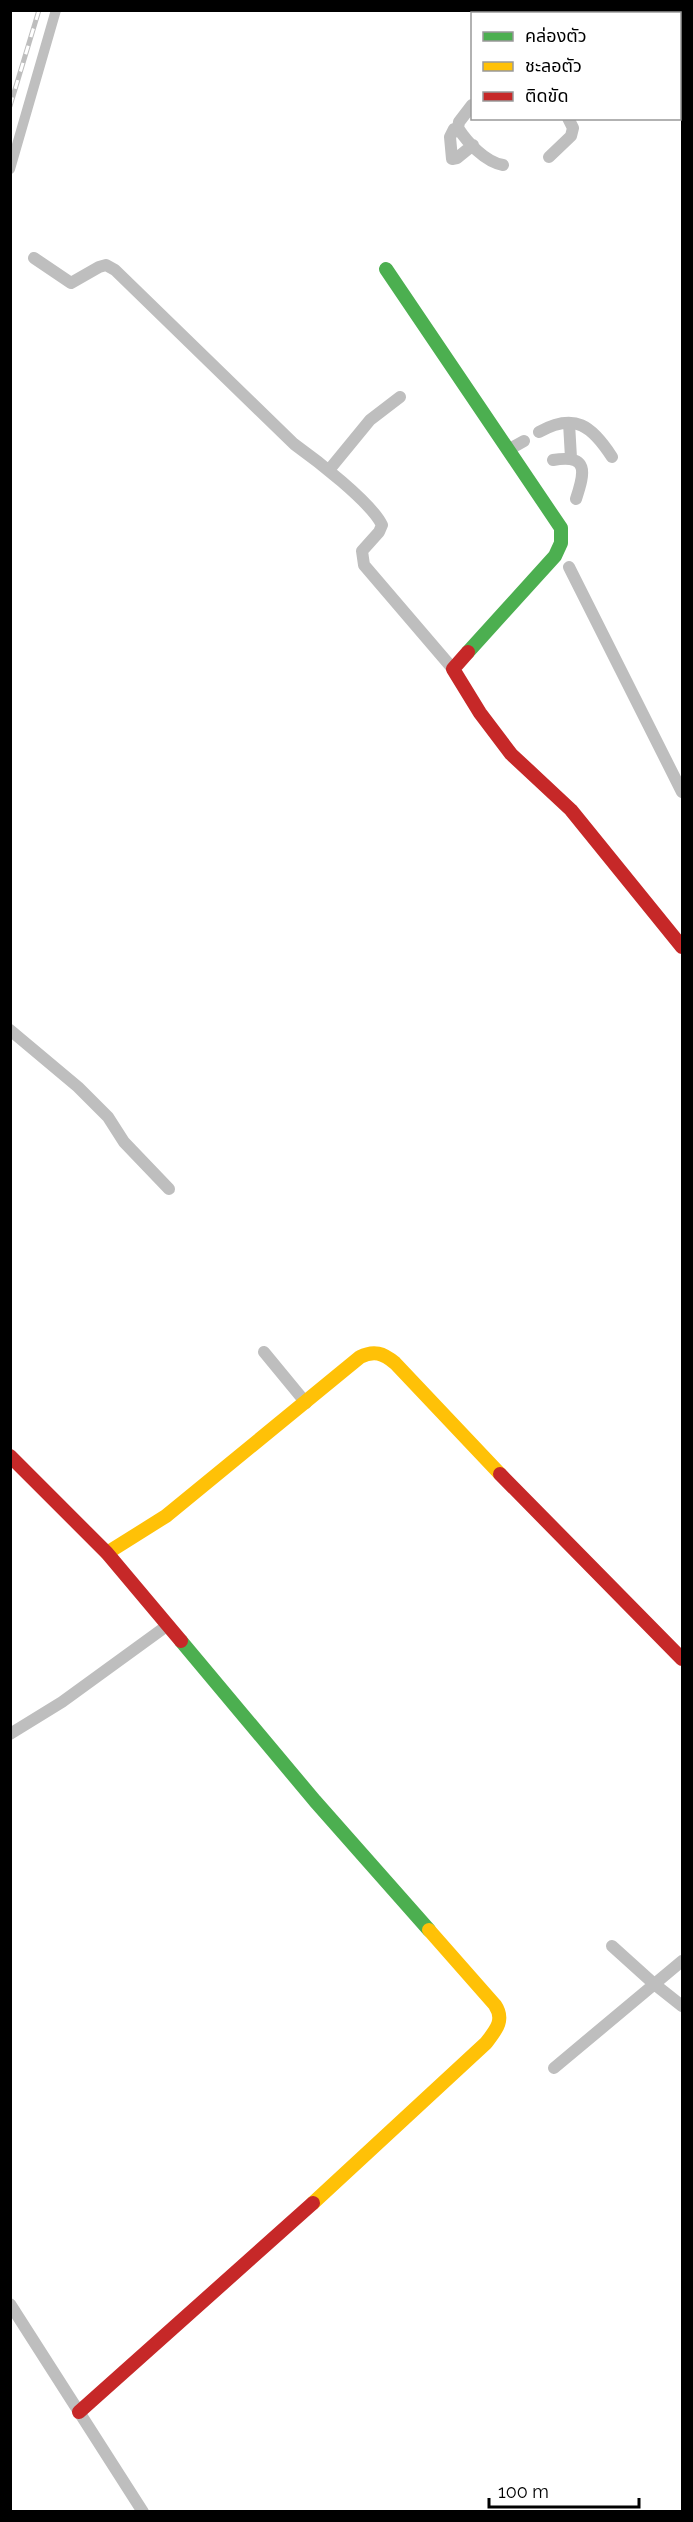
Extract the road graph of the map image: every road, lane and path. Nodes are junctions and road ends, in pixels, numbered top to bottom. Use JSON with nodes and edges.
{"nodes":[{"id":1,"x":471,"y":106,"type":"edge"},
{"id":2,"x":569,"y":120,"type":"edge"},
{"id":3,"x":458,"y":128,"type":"junction"},
{"id":4,"x":473,"y":145,"type":"junction"},
{"id":5,"x":549,"y":156,"type":"dead end"},
{"id":6,"x":503,"y":165,"type":"dead end"},
{"id":7,"x":34,"y":258,"type":"dead end"},
{"id":8,"x":386,"y":269,"type":"dead end"},
{"id":9,"x":399,"y":398,"type":"dead end"},
{"id":10,"x":569,"y":423,"type":"junction"},
{"id":11,"x":539,"y":432,"type":"dead end"},
{"id":12,"x":524,"y":441,"type":"dead end"},
{"id":13,"x":508,"y":450,"type":"junction"},
{"id":14,"x":612,"y":457,"type":"dead end"},
{"id":15,"x":571,"y":458,"type":"junction"},
{"id":16,"x":553,"y":460,"type":"dead end"},
{"id":17,"x":329,"y":470,"type":"junction"},
{"id":18,"x":576,"y":499,"type":"dead end"},
{"id":19,"x":568,"y":567,"type":"dead end"},
{"id":20,"x":453,"y":669,"type":"junction"},
{"id":21,"x":682,"y":792,"type":"edge"},
{"id":22,"x":682,"y":947,"type":"edge"},
{"id":23,"x":10,"y":1030,"type":"edge"},
{"id":24,"x":169,"y":1189,"type":"dead end"},
{"id":25,"x":264,"y":1352,"type":"dead end"},
{"id":26,"x":306,"y":1403,"type":"junction"},
{"id":27,"x":10,"y":1456,"type":"edge"},
{"id":28,"x":107,"y":1553,"type":"junction"},
{"id":29,"x":168,"y":1625,"type":"junction"},
{"id":30,"x":682,"y":1659,"type":"edge"},
{"id":31,"x":10,"y":1734,"type":"edge"},
{"id":32,"x":612,"y":1946,"type":"dead end"},
{"id":33,"x":682,"y":1960,"type":"edge"},
{"id":34,"x":654,"y":1984,"type":"junction"},
{"id":35,"x":682,"y":2006,"type":"edge"},
{"id":36,"x":554,"y":2068,"type":"dead end"},
{"id":37,"x":10,"y":2304,"type":"edge"},
{"id":38,"x":79,"y":2412,"type":"junction"},
{"id":39,"x":143,"y":2511,"type":"edge"}],
"edges":[{"from":1,"to":3,"type":"street"},
{"from":2,"to":5,"type":"street"},
{"from":3,"to":4,"type":"street"},
{"from":3,"to":4,"type":"street"},
{"from":4,"to":6,"type":"street"},
{"from":7,"to":17,"type":"street"},
{"from":8,"to":13,"type":"street"},
{"from":9,"to":17,"type":"street"},
{"from":10,"to":11,"type":"street"},
{"from":10,"to":14,"type":"street"},
{"from":10,"to":15,"type":"street"},
{"from":12,"to":13,"type":"street"},
{"from":13,"to":20,"type":"street"},
{"from":15,"to":16,"type":"street"},
{"from":15,"to":18,"type":"street"},
{"from":17,"to":20,"type":"street"},
{"from":19,"to":21,"type":"street"},
{"from":20,"to":22,"type":"street"},
{"from":23,"to":24,"type":"street"},
{"from":25,"to":26,"type":"street"},
{"from":26,"to":28,"type":"street"},
{"from":26,"to":30,"type":"street"},
{"from":27,"to":28,"type":"street"},
{"from":28,"to":29,"type":"street"},
{"from":29,"to":31,"type":"street"},
{"from":29,"to":38,"type":"street"},
{"from":32,"to":34,"type":"street"},
{"from":33,"to":34,"type":"street"},
{"from":34,"to":35,"type":"street"},
{"from":34,"to":36,"type":"street"},
{"from":37,"to":38,"type":"street"},
{"from":38,"to":39,"type":"street"}]}
